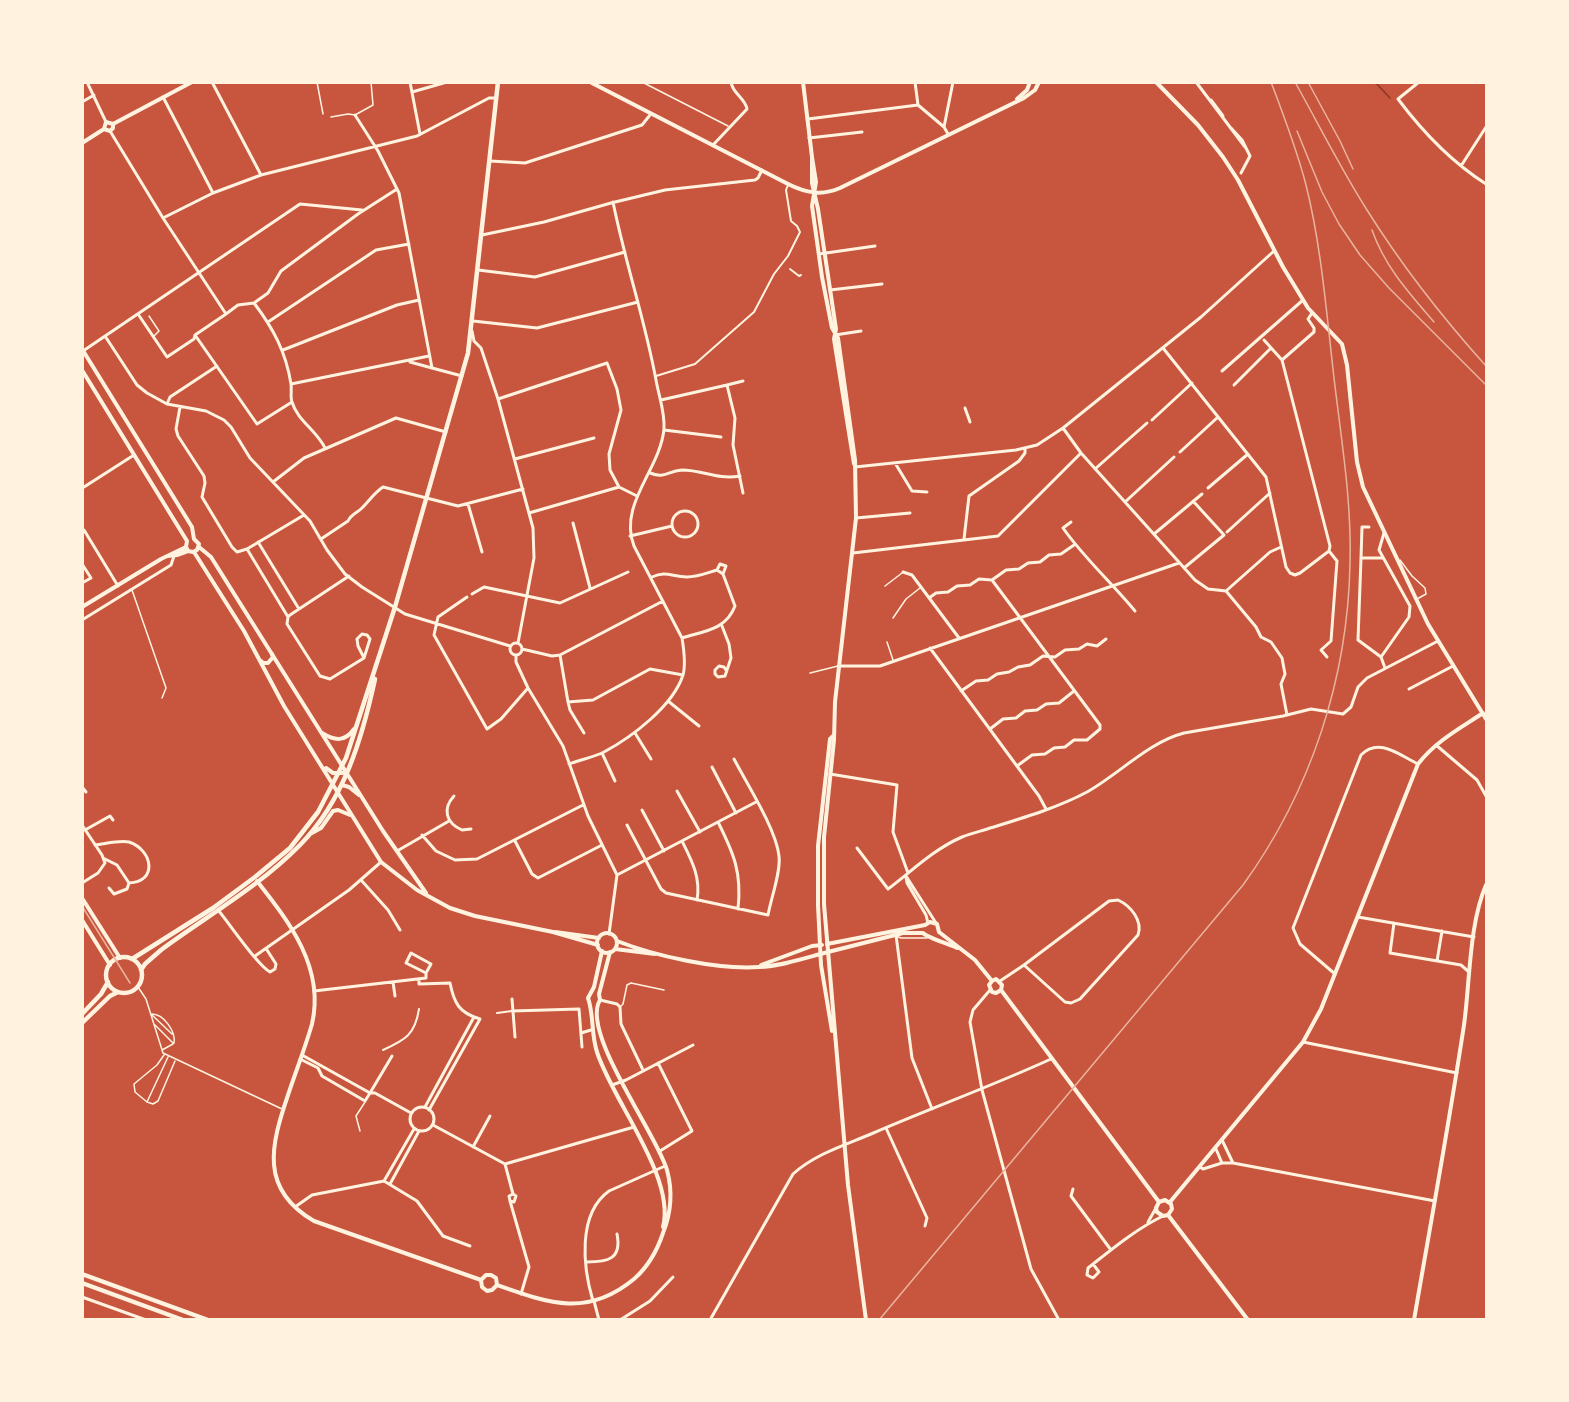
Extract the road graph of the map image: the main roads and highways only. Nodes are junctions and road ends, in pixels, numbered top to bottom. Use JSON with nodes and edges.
{"nodes":[{"id":1,"x":498,"y":82,"type":"edge"},
{"id":2,"x":380,"y":659,"type":"junction"},
{"id":3,"x":256,"y":879,"type":"junction"},
{"id":4,"x":132,"y":959,"type":"junction"},
{"id":5,"x":141,"y":970,"type":"junction"},
{"id":6,"x":108,"y":982,"type":"junction"},
{"id":7,"x":118,"y":992,"type":"junction"},
{"id":8,"x":82,"y":1014,"type":"edge"},
{"id":9,"x":82,"y":1023,"type":"edge"},
{"id":10,"x":82,"y":1274,"type":"edge"},
{"id":11,"x":82,"y":1283,"type":"edge"},
{"id":12,"x":183,"y":1320,"type":"edge"},
{"id":13,"x":208,"y":1320,"type":"edge"}],
"edges":[{"from":1,"to":2,"type":"main road"},
{"from":2,"to":3,"type":"main road"},
{"from":2,"to":3,"type":"main road"},
{"from":3,"to":4,"type":"main road"},
{"from":3,"to":5,"type":"main road"},
{"from":4,"to":5,"type":"main road"},
{"from":4,"to":6,"type":"main road"},
{"from":5,"to":7,"type":"main road"},
{"from":6,"to":7,"type":"main road"},
{"from":6,"to":8,"type":"main road"},
{"from":7,"to":9,"type":"main road"},
{"from":10,"to":13,"type":"main road"},
{"from":11,"to":12,"type":"main road"}]}
